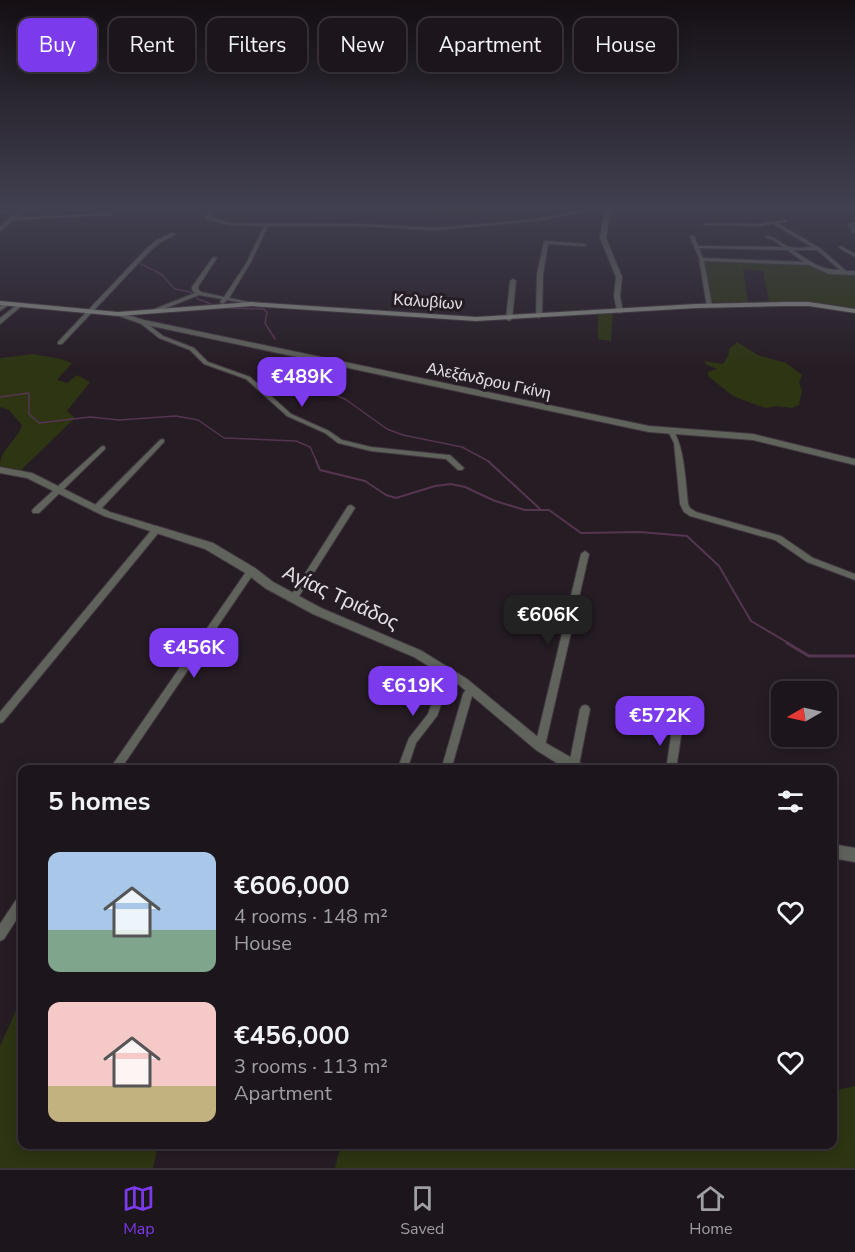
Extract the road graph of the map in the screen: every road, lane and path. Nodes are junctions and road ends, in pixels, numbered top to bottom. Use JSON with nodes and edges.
{"nodes":[{"id":1,"x":702,"y":260,"type":"edge"},
{"id":2,"x":138,"y":261,"type":"edge"},
{"id":3,"x":213,"y":261,"type":"edge"},
{"id":4,"x":250,"y":261,"type":"edge"},
{"id":5,"x":543,"y":261,"type":"edge"},
{"id":6,"x":612,"y":261,"type":"edge"},
{"id":7,"x":716,"y":261,"type":"edge"},
{"id":8,"x":805,"y":261,"type":"edge"},
{"id":9,"x":831,"y":261,"type":"edge"},
{"id":10,"x":810,"y":264,"type":"junction"},
{"id":11,"x":845,"y":273,"type":"junction"},
{"id":12,"x":855,"y":273,"type":"edge"},
{"id":13,"x":513,"y":282,"type":"dead end"},
{"id":14,"x":194,"y":294,"type":"junction"},
{"id":15,"x":219,"y":303,"type":"junction"},
{"id":16,"x":2,"y":305,"type":"edge"},
{"id":17,"x":20,"y":305,"type":"junction"},
{"id":18,"x":709,"y":306,"type":"junction"},
{"id":19,"x":154,"y":311,"type":"junction"},
{"id":20,"x":620,"y":311,"type":"junction"},
{"id":21,"x":855,"y":311,"type":"edge"},
{"id":22,"x":89,"y":312,"type":"junction"},
{"id":23,"x":118,"y":314,"type":"junction"},
{"id":24,"x":539,"y":316,"type":"junction"},
{"id":25,"x":509,"y":319,"type":"junction"},
{"id":26,"x":0,"y":322,"type":"edge"},
{"id":27,"x":142,"y":322,"type":"junction"},
{"id":28,"x":60,"y":343,"type":"dead end"},
{"id":29,"x":671,"y":431,"type":"junction"},
{"id":30,"x":162,"y":441,"type":"dead end"},
{"id":31,"x":103,"y":448,"type":"dead end"},
{"id":32,"x":855,"y":462,"type":"edge"},
{"id":33,"x":459,"y":468,"type":"dead end"},
{"id":34,"x":0,"y":470,"type":"edge"},
{"id":35,"x":59,"y":489,"type":"junction"},
{"id":36,"x":351,"y":508,"type":"dead end"},
{"id":37,"x":96,"y":509,"type":"junction"},
{"id":38,"x":36,"y":511,"type":"dead end"},
{"id":39,"x":157,"y":529,"type":"junction"},
{"id":40,"x":585,"y":554,"type":"dead end"},
{"id":41,"x":251,"y":571,"type":"junction"},
{"id":42,"x":855,"y":577,"type":"edge"},
{"id":43,"x":293,"y":599,"type":"junction"},
{"id":44,"x":448,"y":671,"type":"junction"},
{"id":45,"x":473,"y":690,"type":"junction"},
{"id":46,"x":585,"y":709,"type":"dead end"},
{"id":47,"x":0,"y":719,"type":"edge"},
{"id":48,"x":677,"y":729,"type":"dead end"},
{"id":49,"x":540,"y":746,"type":"junction"},
{"id":50,"x":117,"y":765,"type":"edge"},
{"id":51,"x":404,"y":765,"type":"edge"},
{"id":52,"x":447,"y":765,"type":"edge"},
{"id":53,"x":573,"y":765,"type":"edge"},
{"id":54,"x":577,"y":765,"type":"edge"},
{"id":55,"x":672,"y":765,"type":"edge"},
{"id":56,"x":837,"y":852,"type":"edge"},
{"id":57,"x":855,"y":855,"type":"edge"},
{"id":58,"x":18,"y":908,"type":"edge"},
{"id":59,"x":0,"y":934,"type":"edge"}],
"edges":[{"from":1,"to":18,"type":"street"},
{"from":2,"to":22,"type":"street"},
{"from":3,"to":14,"type":"street"},
{"from":4,"to":15,"type":"street"},
{"from":5,"to":24,"type":"street"},
{"from":6,"to":20,"type":"street"},
{"from":7,"to":10,"type":"street"},
{"from":8,"to":10,"type":"street"},
{"from":9,"to":11,"type":"street"},
{"from":10,"to":11,"type":"street"},
{"from":11,"to":12,"type":"street"},
{"from":13,"to":25,"type":"street"},
{"from":14,"to":15,"type":"street"},
{"from":14,"to":19,"type":"street"},
{"from":15,"to":19,"type":"main road","name":"Καλυβίων"},
{"from":15,"to":25,"type":"main road","name":"Καλυβίων"},
{"from":16,"to":17,"type":"main road","name":"Καλυβίων"},
{"from":17,"to":22,"type":"main road","name":"Καλυβίων"},
{"from":17,"to":26,"type":"street"},
{"from":18,"to":20,"type":"main road","name":"Καλυβίων"},
{"from":18,"to":21,"type":"main road","name":"Καλυβίων"},
{"from":19,"to":23,"type":"main road","name":"Καλυβίων"},
{"from":20,"to":24,"type":"main road","name":"Καλυβίων"},
{"from":22,"to":23,"type":"main road","name":"Καλυβίων"},
{"from":22,"to":28,"type":"street"},
{"from":23,"to":27,"type":"street","name":"Αλεξάνδρου Γκίνη"},
{"from":24,"to":25,"type":"main road","name":"Καλυβίων"},
{"from":27,"to":29,"type":"street","name":"Αλεξάνδρου Γκίνη"},
{"from":27,"to":33,"type":"street"},
{"from":29,"to":32,"type":"street","name":"Αλεξάνδρου Γκίνη"},
{"from":29,"to":42,"type":"street"},
{"from":30,"to":37,"type":"street"},
{"from":31,"to":35,"type":"street"},
{"from":34,"to":35,"type":"street","name":"Αγίας Τριάδος"},
{"from":35,"to":37,"type":"street","name":"Αγίας Τριάδος"},
{"from":35,"to":38,"type":"street"},
{"from":36,"to":43,"type":"street"},
{"from":37,"to":39,"type":"street","name":"Αγίας Τριάδος"},
{"from":39,"to":41,"type":"street","name":"Αγίας Τριάδος"},
{"from":39,"to":47,"type":"street"},
{"from":40,"to":49,"type":"street"},
{"from":41,"to":43,"type":"street","name":"Αγίας Τριάδος"},
{"from":41,"to":50,"type":"street"},
{"from":43,"to":44,"type":"street","name":"Αγίας Τριάδος"},
{"from":44,"to":45,"type":"street","name":"Αγίας Τριάδος"},
{"from":44,"to":51,"type":"street"},
{"from":45,"to":49,"type":"street","name":"Αγίας Τριάδος"},
{"from":45,"to":52,"type":"street"},
{"from":46,"to":54,"type":"street"},
{"from":48,"to":55,"type":"street"},
{"from":49,"to":53,"type":"street","name":"Αγίας Τριάδος"},
{"from":56,"to":57,"type":"street"},
{"from":58,"to":59,"type":"street"}]}
